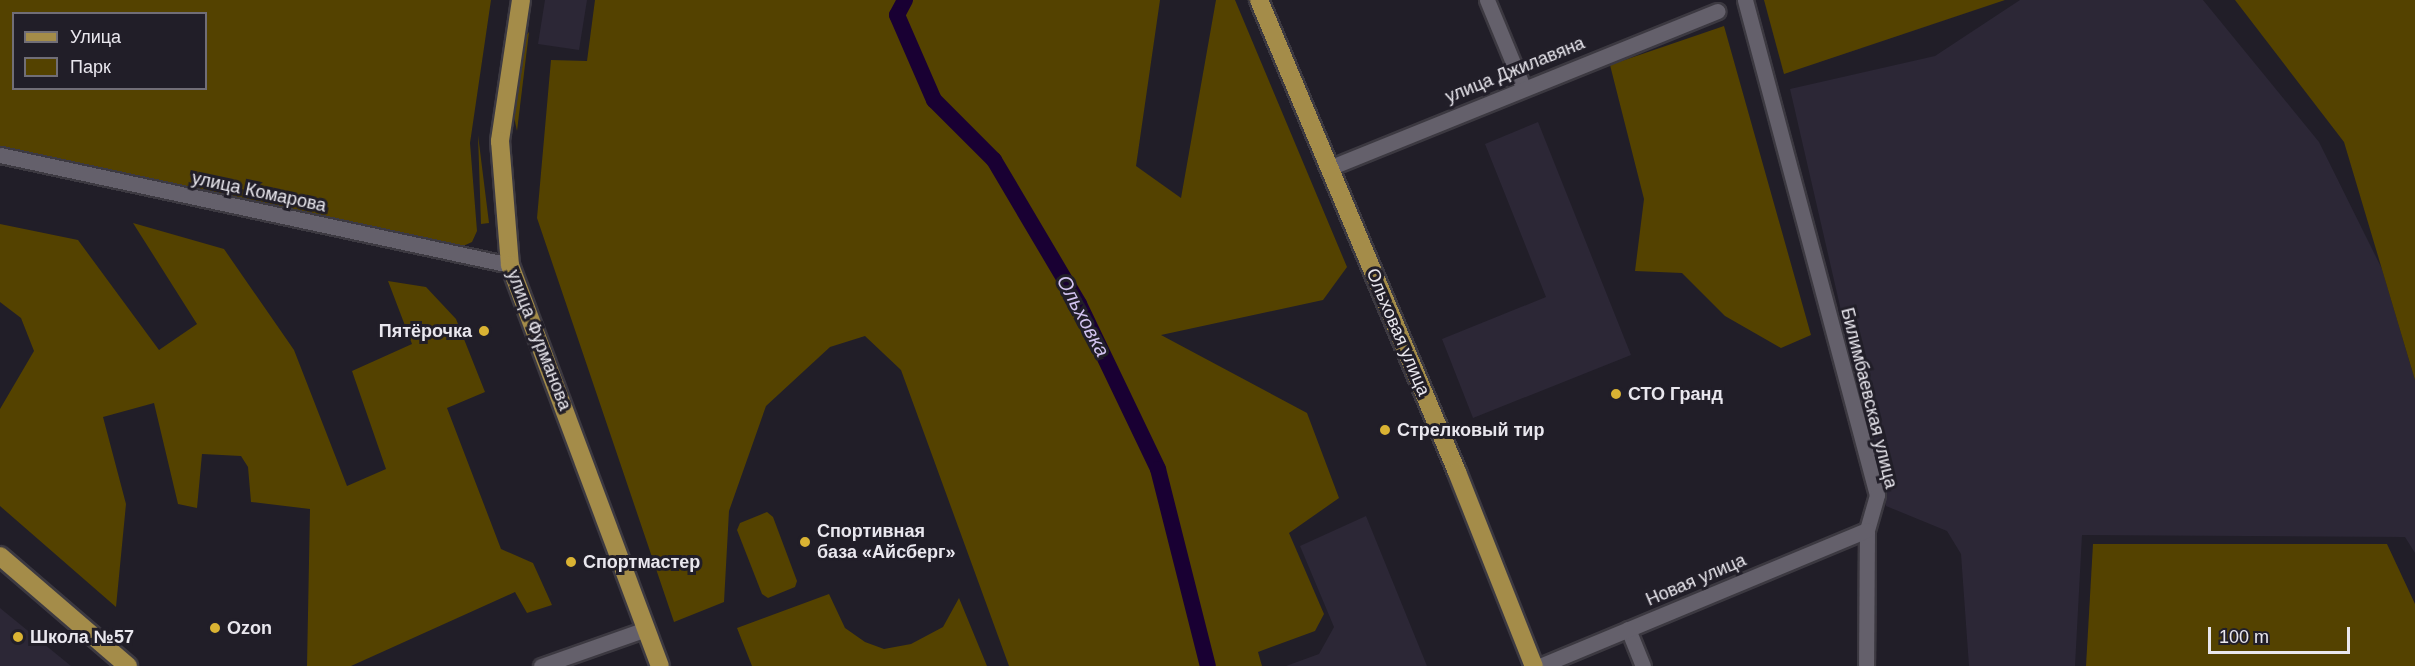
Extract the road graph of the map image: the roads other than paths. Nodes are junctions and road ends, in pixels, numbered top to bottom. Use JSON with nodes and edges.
{"nodes":[{"id":1,"x":521,"y":0,"type":"edge"},
{"id":2,"x":1259,"y":0,"type":"edge"},
{"id":3,"x":1487,"y":0,"type":"edge"},
{"id":4,"x":1745,"y":0,"type":"edge"},
{"id":5,"x":1718,"y":11,"type":"dead end"},
{"id":6,"x":1523,"y":87,"type":"junction"},
{"id":7,"x":0,"y":155,"type":"edge"},
{"id":8,"x":1329,"y":168,"type":"junction"},
{"id":9,"x":510,"y":265,"type":"junction"},
{"id":10,"x":1867,"y":530,"type":"junction"},
{"id":11,"x":0,"y":556,"type":"edge"},
{"id":12,"x":646,"y":628,"type":"junction"},
{"id":13,"x":1628,"y":629,"type":"junction"},
{"id":14,"x":128,"y":666,"type":"edge"},
{"id":15,"x":541,"y":666,"type":"edge"},
{"id":16,"x":660,"y":666,"type":"edge"},
{"id":17,"x":1534,"y":666,"type":"edge"},
{"id":18,"x":1540,"y":666,"type":"edge"},
{"id":19,"x":1643,"y":666,"type":"edge"},
{"id":20,"x":1866,"y":666,"type":"edge"}],
"edges":[{"from":1,"to":9,"type":"main road","name":"улица Фурманова"},
{"from":2,"to":8,"type":"main road","name":"Ольховая улица"},
{"from":3,"to":6,"type":"street"},
{"from":4,"to":10,"type":"street","name":"Билимбаевская улица"},
{"from":5,"to":6,"type":"street","name":"улица Джилавяна"},
{"from":6,"to":8,"type":"street","name":"улица Джилавяна"},
{"from":7,"to":9,"type":"street","name":"улица Комарова"},
{"from":8,"to":17,"type":"main road","name":"Ольховая улица"},
{"from":9,"to":12,"type":"main road","name":"улица Фурманова"},
{"from":10,"to":13,"type":"street","name":"Новая улица"},
{"from":10,"to":20,"type":"street","name":"Билимбаевская улица"},
{"from":11,"to":14,"type":"main road"},
{"from":12,"to":15,"type":"street"},
{"from":12,"to":16,"type":"main road","name":"улица Фурманова"},
{"from":13,"to":18,"type":"street","name":"Новая улица"},
{"from":13,"to":19,"type":"street"}]}
